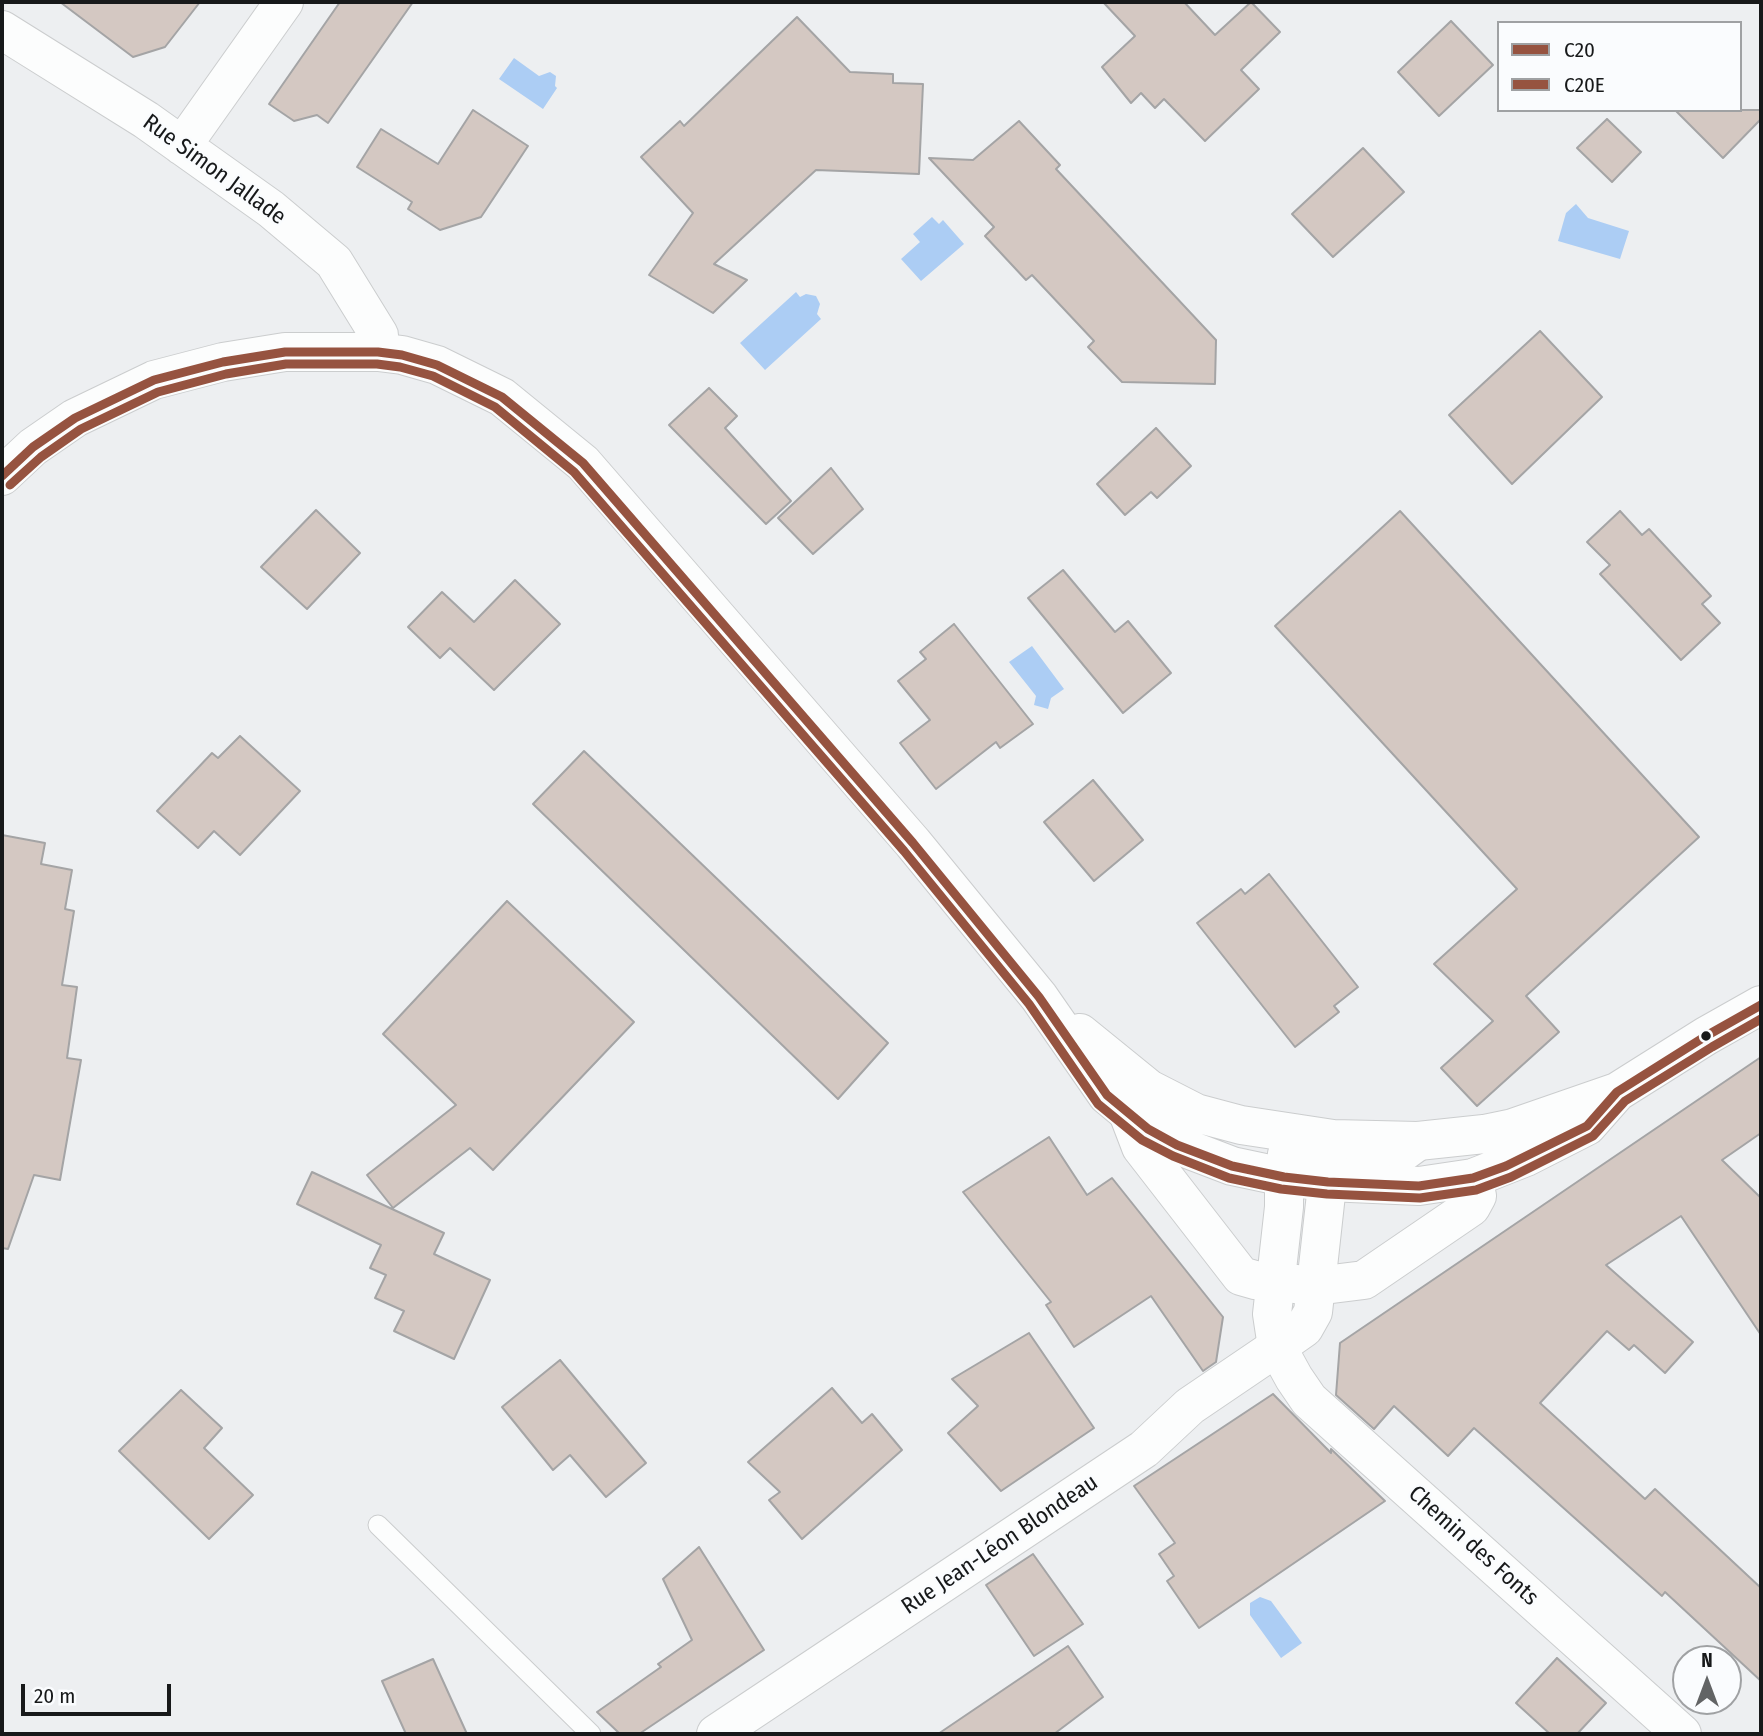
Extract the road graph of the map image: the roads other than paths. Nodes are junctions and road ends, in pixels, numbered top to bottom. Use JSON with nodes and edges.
{"nodes":[{"id":1,"x":284,"y":2,"type":"edge"},
{"id":2,"x":2,"y":30,"type":"edge"},
{"id":3,"x":182,"y":146,"type":"junction"},
{"id":4,"x":378,"y":352,"type":"junction"},
{"id":5,"x":2,"y":476,"type":"edge"},
{"id":6,"x":1040,"y":997,"type":"junction"},
{"id":7,"x":1761,"y":1005,"type":"edge"},
{"id":8,"x":1617,"y":1092,"type":"junction"},
{"id":9,"x":1128,"y":1113,"type":"junction"},
{"id":10,"x":1330,"y":1160,"type":"junction"},
{"id":11,"x":1284,"y":1177,"type":"junction"},
{"id":12,"x":1473,"y":1178,"type":"junction"},
{"id":13,"x":1275,"y":1282,"type":"junction"},
{"id":14,"x":1316,"y":1286,"type":"junction"},
{"id":15,"x":1277,"y":1347,"type":"junction"},
{"id":16,"x":378,"y":1525,"type":"dead end"},
{"id":17,"x":591,"y":1734,"type":"edge"},
{"id":18,"x":716,"y":1734,"type":"edge"},
{"id":19,"x":1682,"y":1734,"type":"edge"}],
"edges":[{"from":1,"to":3,"type":"main road"},
{"from":2,"to":3,"type":"main road","name":"Rue Simon Jallade"},
{"from":3,"to":4,"type":"main road","name":"Rue Simon Jallade"},
{"from":4,"to":5,"type":"main road"},
{"from":4,"to":6,"type":"main road"},
{"from":6,"to":9,"type":"main road"},
{"from":6,"to":10,"type":"main road"},
{"from":7,"to":8,"type":"main road"},
{"from":8,"to":10,"type":"main road"},
{"from":8,"to":12,"type":"main road"},
{"from":9,"to":11,"type":"main road"},
{"from":9,"to":13,"type":"main road"},
{"from":10,"to":11,"type":"main road"},
{"from":10,"to":12,"type":"main road"},
{"from":10,"to":14,"type":"main road","name":"Rue Jean-Léon Blondeau"},
{"from":11,"to":13,"type":"main road"},
{"from":12,"to":14,"type":"main road"},
{"from":13,"to":14,"type":"main road"},
{"from":13,"to":15,"type":"main road"},
{"from":14,"to":15,"type":"main road","name":"Rue Jean-Léon Blondeau"},
{"from":15,"to":18,"type":"main road","name":"Rue Jean-Léon Blondeau"},
{"from":15,"to":19,"type":"main road","name":"Chemin des Fonts"},
{"from":16,"to":17,"type":"lane"}]}
